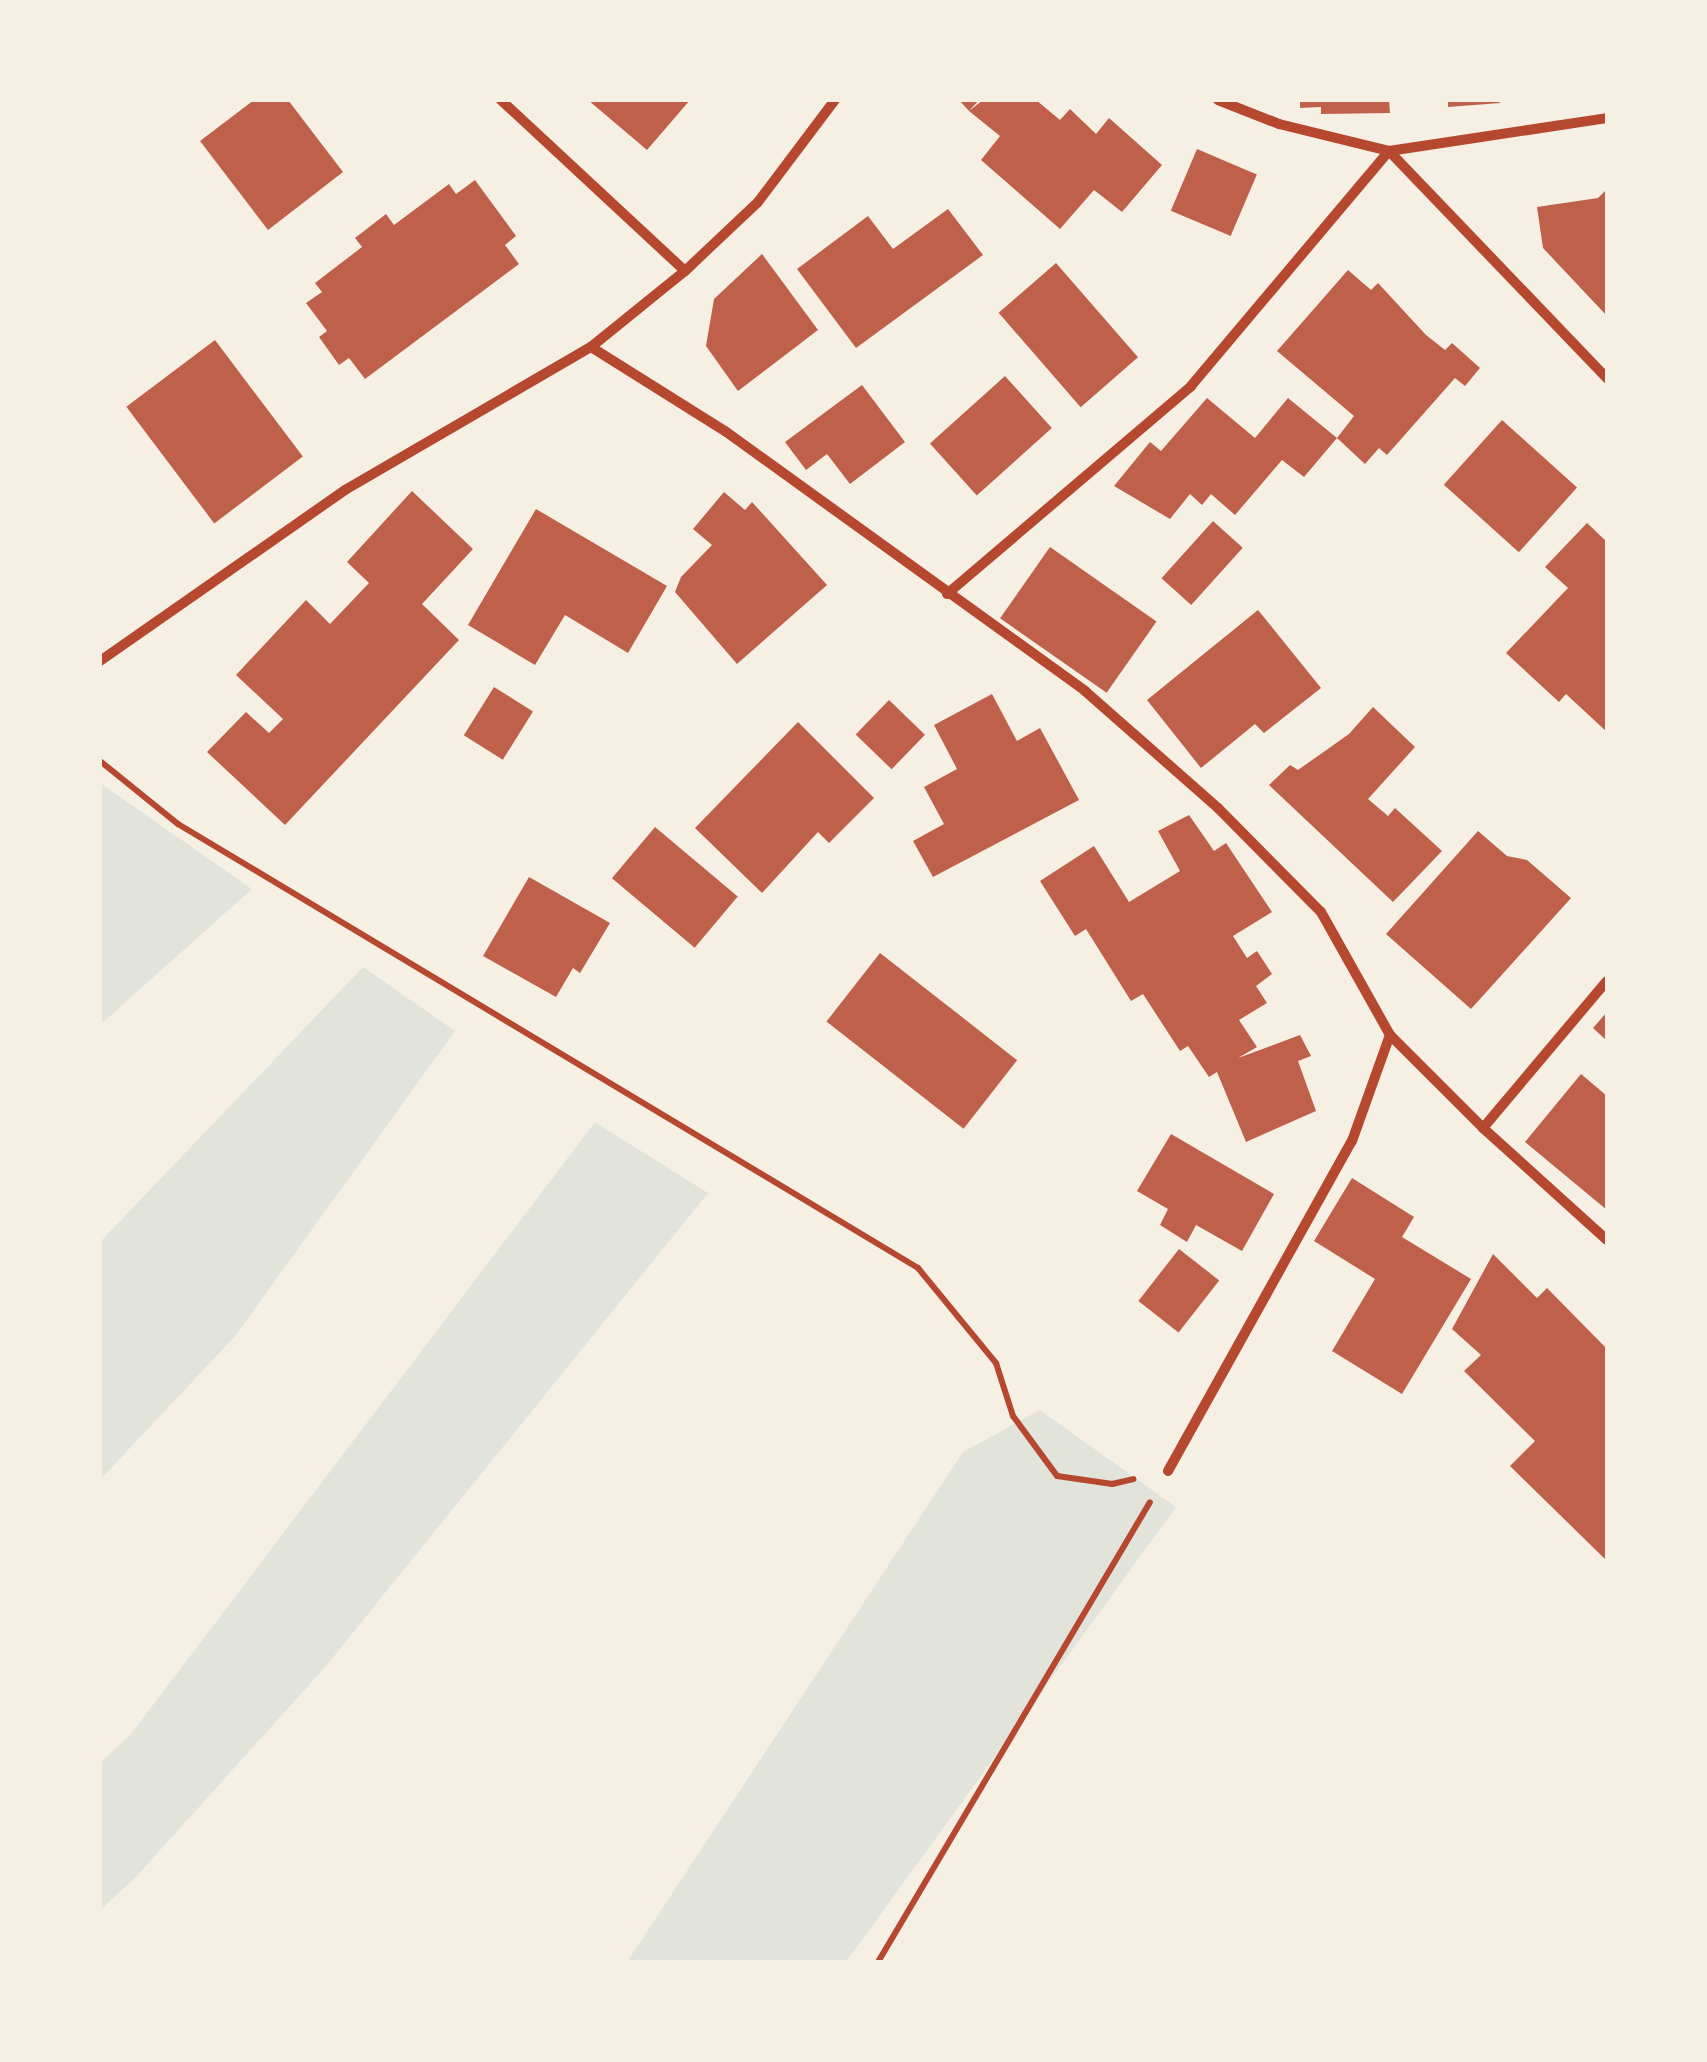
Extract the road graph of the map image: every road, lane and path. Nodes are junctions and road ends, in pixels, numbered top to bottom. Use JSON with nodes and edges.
{"nodes":[{"id":1,"x":501,"y":100,"type":"edge"},
{"id":2,"x":835,"y":100,"type":"edge"},
{"id":3,"x":1218,"y":100,"type":"edge"},
{"id":4,"x":1607,"y":118,"type":"edge"},
{"id":5,"x":1390,"y":151,"type":"junction"},
{"id":6,"x":685,"y":271,"type":"junction"},
{"id":7,"x":591,"y":347,"type":"junction"},
{"id":8,"x":1607,"y":378,"type":"edge"},
{"id":9,"x":946,"y":594,"type":"junction"},
{"id":10,"x":100,"y":661,"type":"edge"},
{"id":11,"x":100,"y":761,"type":"edge"},
{"id":12,"x":1607,"y":981,"type":"edge"},
{"id":13,"x":1390,"y":1035,"type":"junction"},
{"id":14,"x":1483,"y":1128,"type":"junction"},
{"id":15,"x":1607,"y":1240,"type":"edge"},
{"id":16,"x":1168,"y":1471,"type":"junction"},
{"id":17,"x":878,"y":1962,"type":"edge"}],
"edges":[{"from":1,"to":6,"type":"street"},
{"from":2,"to":6,"type":"street"},
{"from":3,"to":5,"type":"street"},
{"from":4,"to":5,"type":"street"},
{"from":5,"to":8,"type":"street"},
{"from":5,"to":9,"type":"street"},
{"from":6,"to":7,"type":"street"},
{"from":7,"to":9,"type":"street"},
{"from":7,"to":10,"type":"street"},
{"from":9,"to":13,"type":"street"},
{"from":11,"to":16,"type":"path"},
{"from":12,"to":14,"type":"street"},
{"from":13,"to":14,"type":"street"},
{"from":13,"to":16,"type":"street"},
{"from":14,"to":15,"type":"street"},
{"from":16,"to":17,"type":"path"}]}
